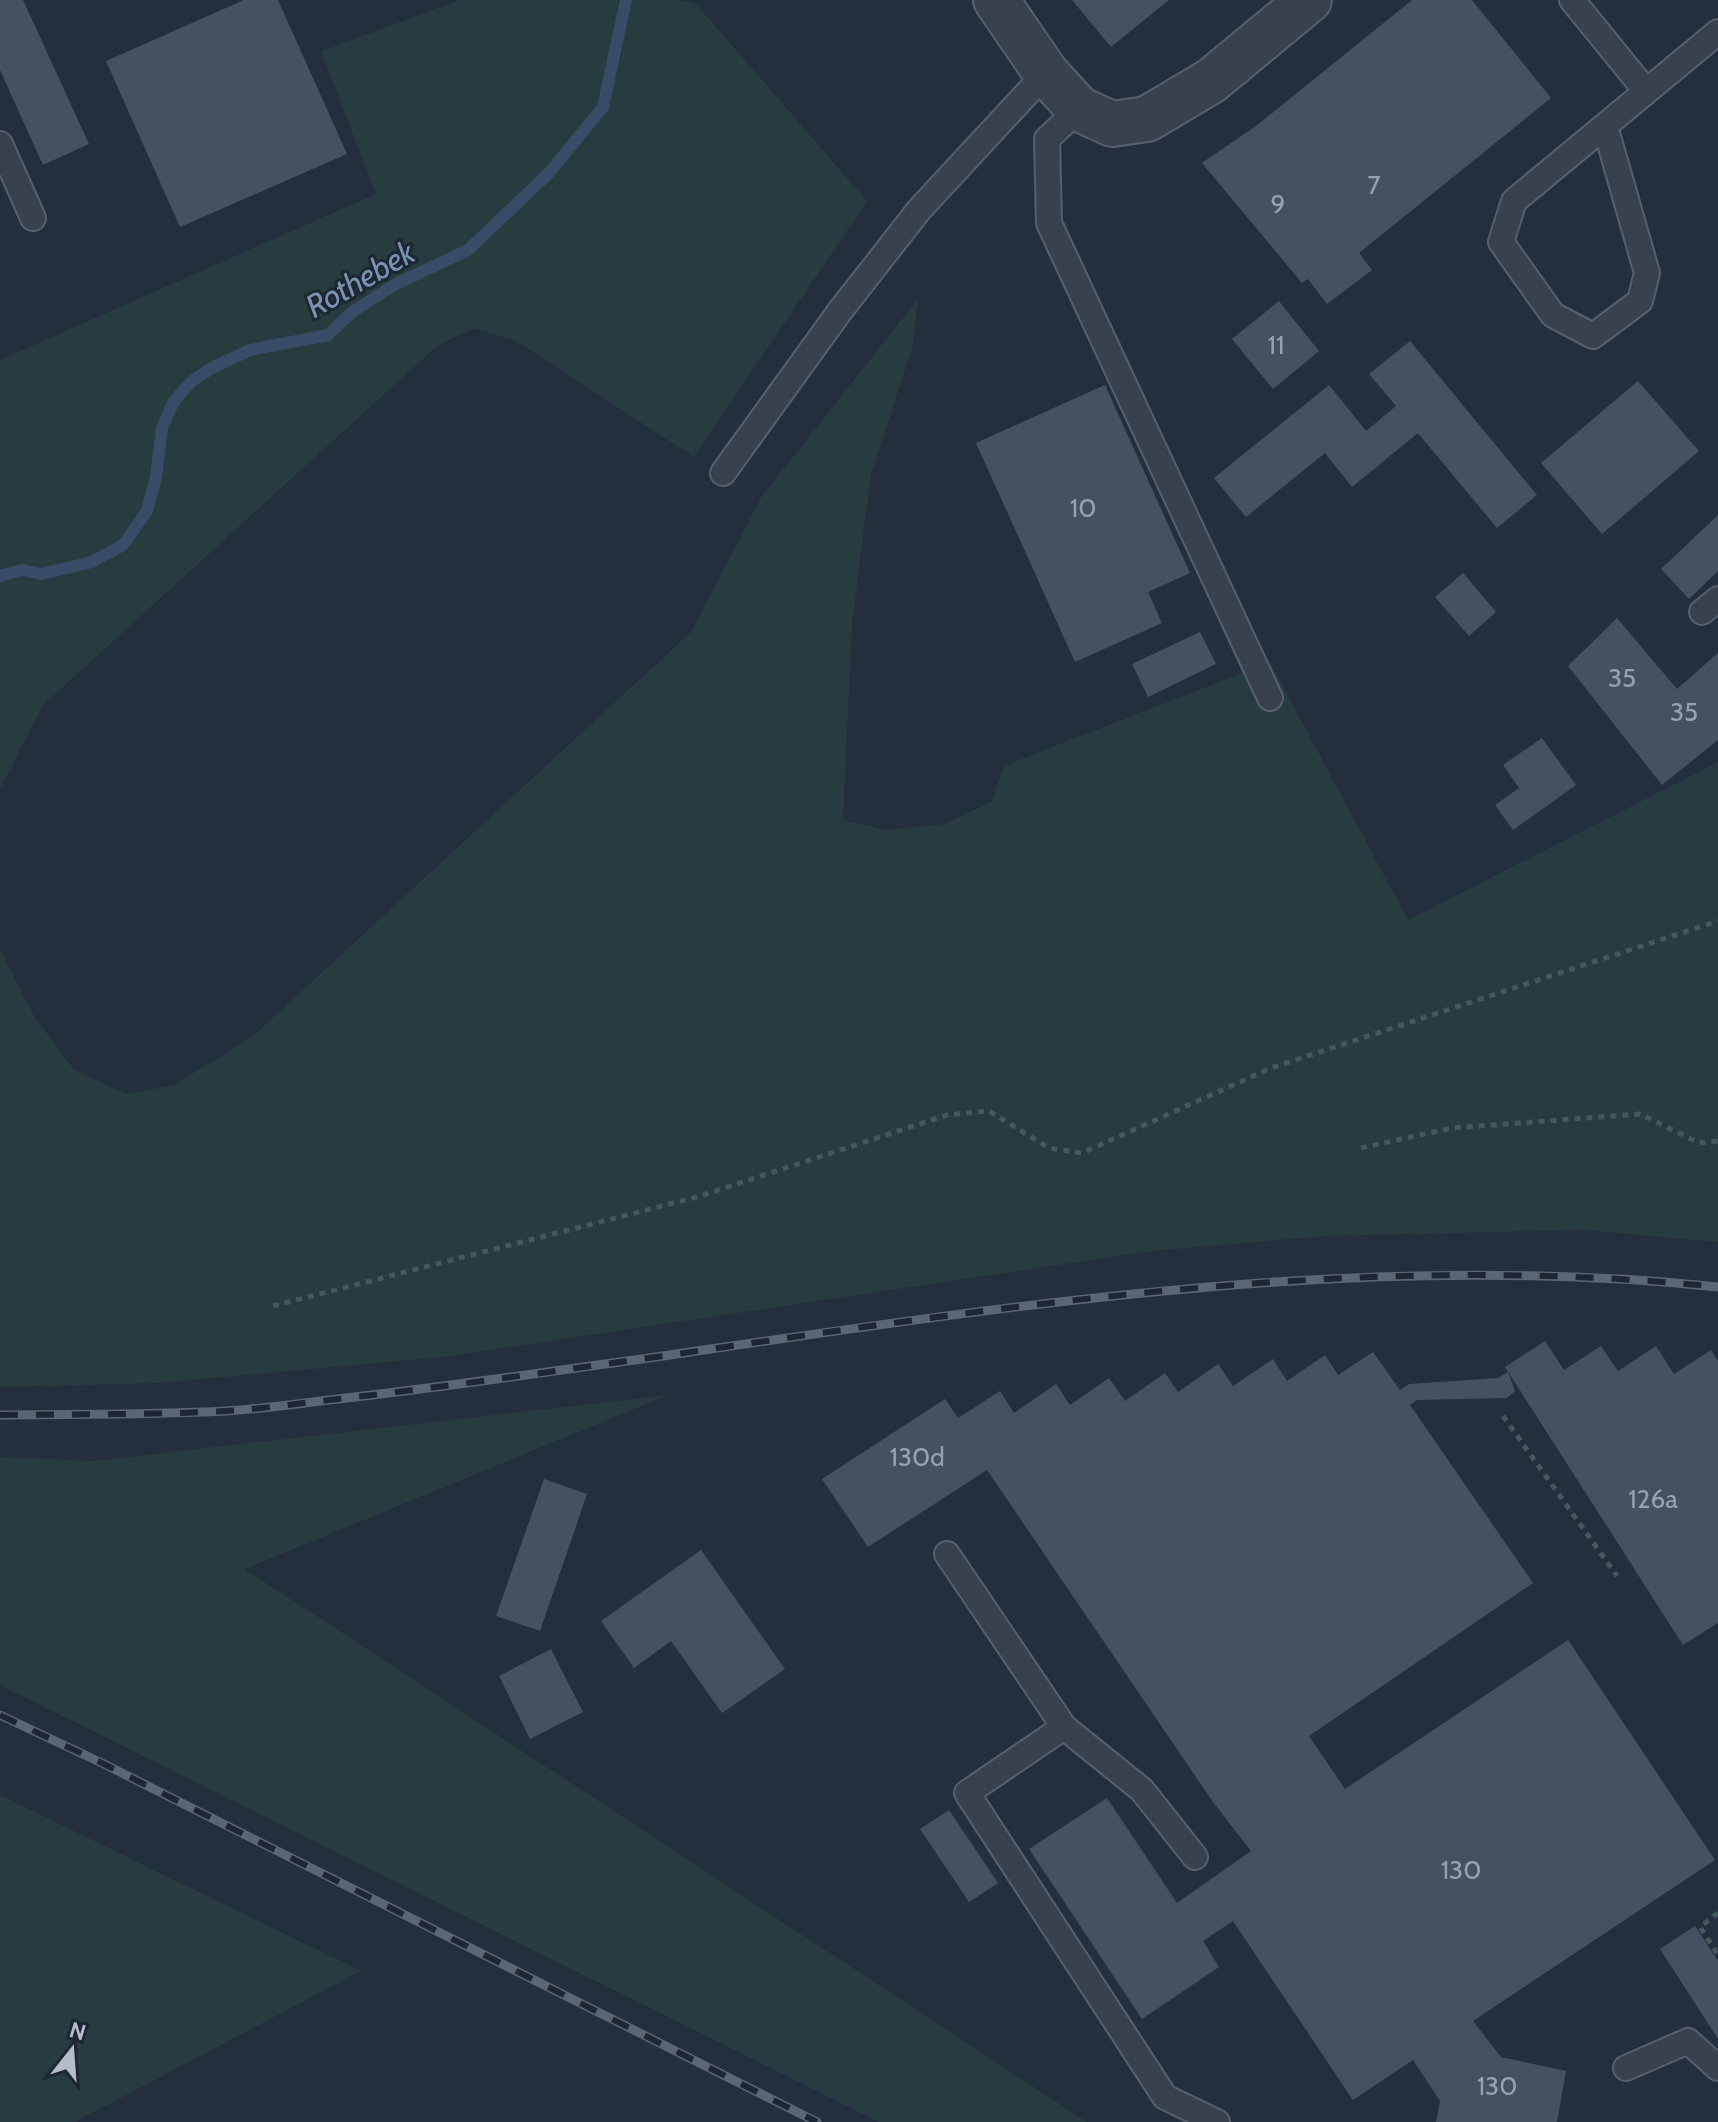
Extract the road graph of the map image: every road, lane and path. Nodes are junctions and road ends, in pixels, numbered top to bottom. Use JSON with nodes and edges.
{"nodes":[{"id":1,"x":996,"y":0,"type":"edge"},
{"id":2,"x":1309,"y":0,"type":"edge"},
{"id":3,"x":1572,"y":0,"type":"edge"},
{"id":4,"x":1718,"y":32,"type":"edge"},
{"id":5,"x":1046,"y":73,"type":"junction"},
{"id":6,"x":1646,"y":91,"type":"junction"},
{"id":7,"x":1079,"y":109,"type":"junction"},
{"id":8,"x":1605,"y":126,"type":"junction"},
{"id":9,"x":0,"y":144,"type":"edge"},
{"id":10,"x":33,"y":218,"type":"dead end"},
{"id":11,"x":723,"y":473,"type":"dead end"},
{"id":12,"x":1270,"y":698,"type":"dead end"},
{"id":13,"x":1718,"y":921,"type":"edge"},
{"id":14,"x":1718,"y":1141,"type":"edge"},
{"id":15,"x":1361,"y":1148,"type":"dead end"},
{"id":16,"x":273,"y":1306,"type":"dead end"},
{"id":17,"x":1503,"y":1416,"type":"dead end"},
{"id":18,"x":947,"y":1554,"type":"dead end"},
{"id":19,"x":1617,"y":1576,"type":"dead end"},
{"id":20,"x":1064,"y":1727,"type":"junction"},
{"id":21,"x":1195,"y":1857,"type":"dead end"},
{"id":22,"x":1718,"y":1913,"type":"edge"},
{"id":23,"x":1718,"y":1955,"type":"edge"},
{"id":24,"x":1626,"y":2068,"type":"dead end"},
{"id":25,"x":1718,"y":2068,"type":"edge"},
{"id":26,"x":1217,"y":2122,"type":"edge"}],
"edges":[{"from":1,"to":5,"type":"street"},
{"from":2,"to":7,"type":"street"},
{"from":3,"to":6,"type":"lane"},
{"from":4,"to":6,"type":"lane"},
{"from":5,"to":7,"type":"street"},
{"from":5,"to":11,"type":"lane"},
{"from":6,"to":8,"type":"lane"},
{"from":7,"to":12,"type":"lane"},
{"from":8,"to":8,"type":"lane"},
{"from":9,"to":10,"type":"lane"},
{"from":13,"to":16,"type":"path"},
{"from":14,"to":15,"type":"path"},
{"from":17,"to":19,"type":"path"},
{"from":18,"to":20,"type":"lane"},
{"from":20,"to":21,"type":"lane"},
{"from":20,"to":26,"type":"lane"},
{"from":22,"to":23,"type":"path"},
{"from":24,"to":25,"type":"lane"}]}
